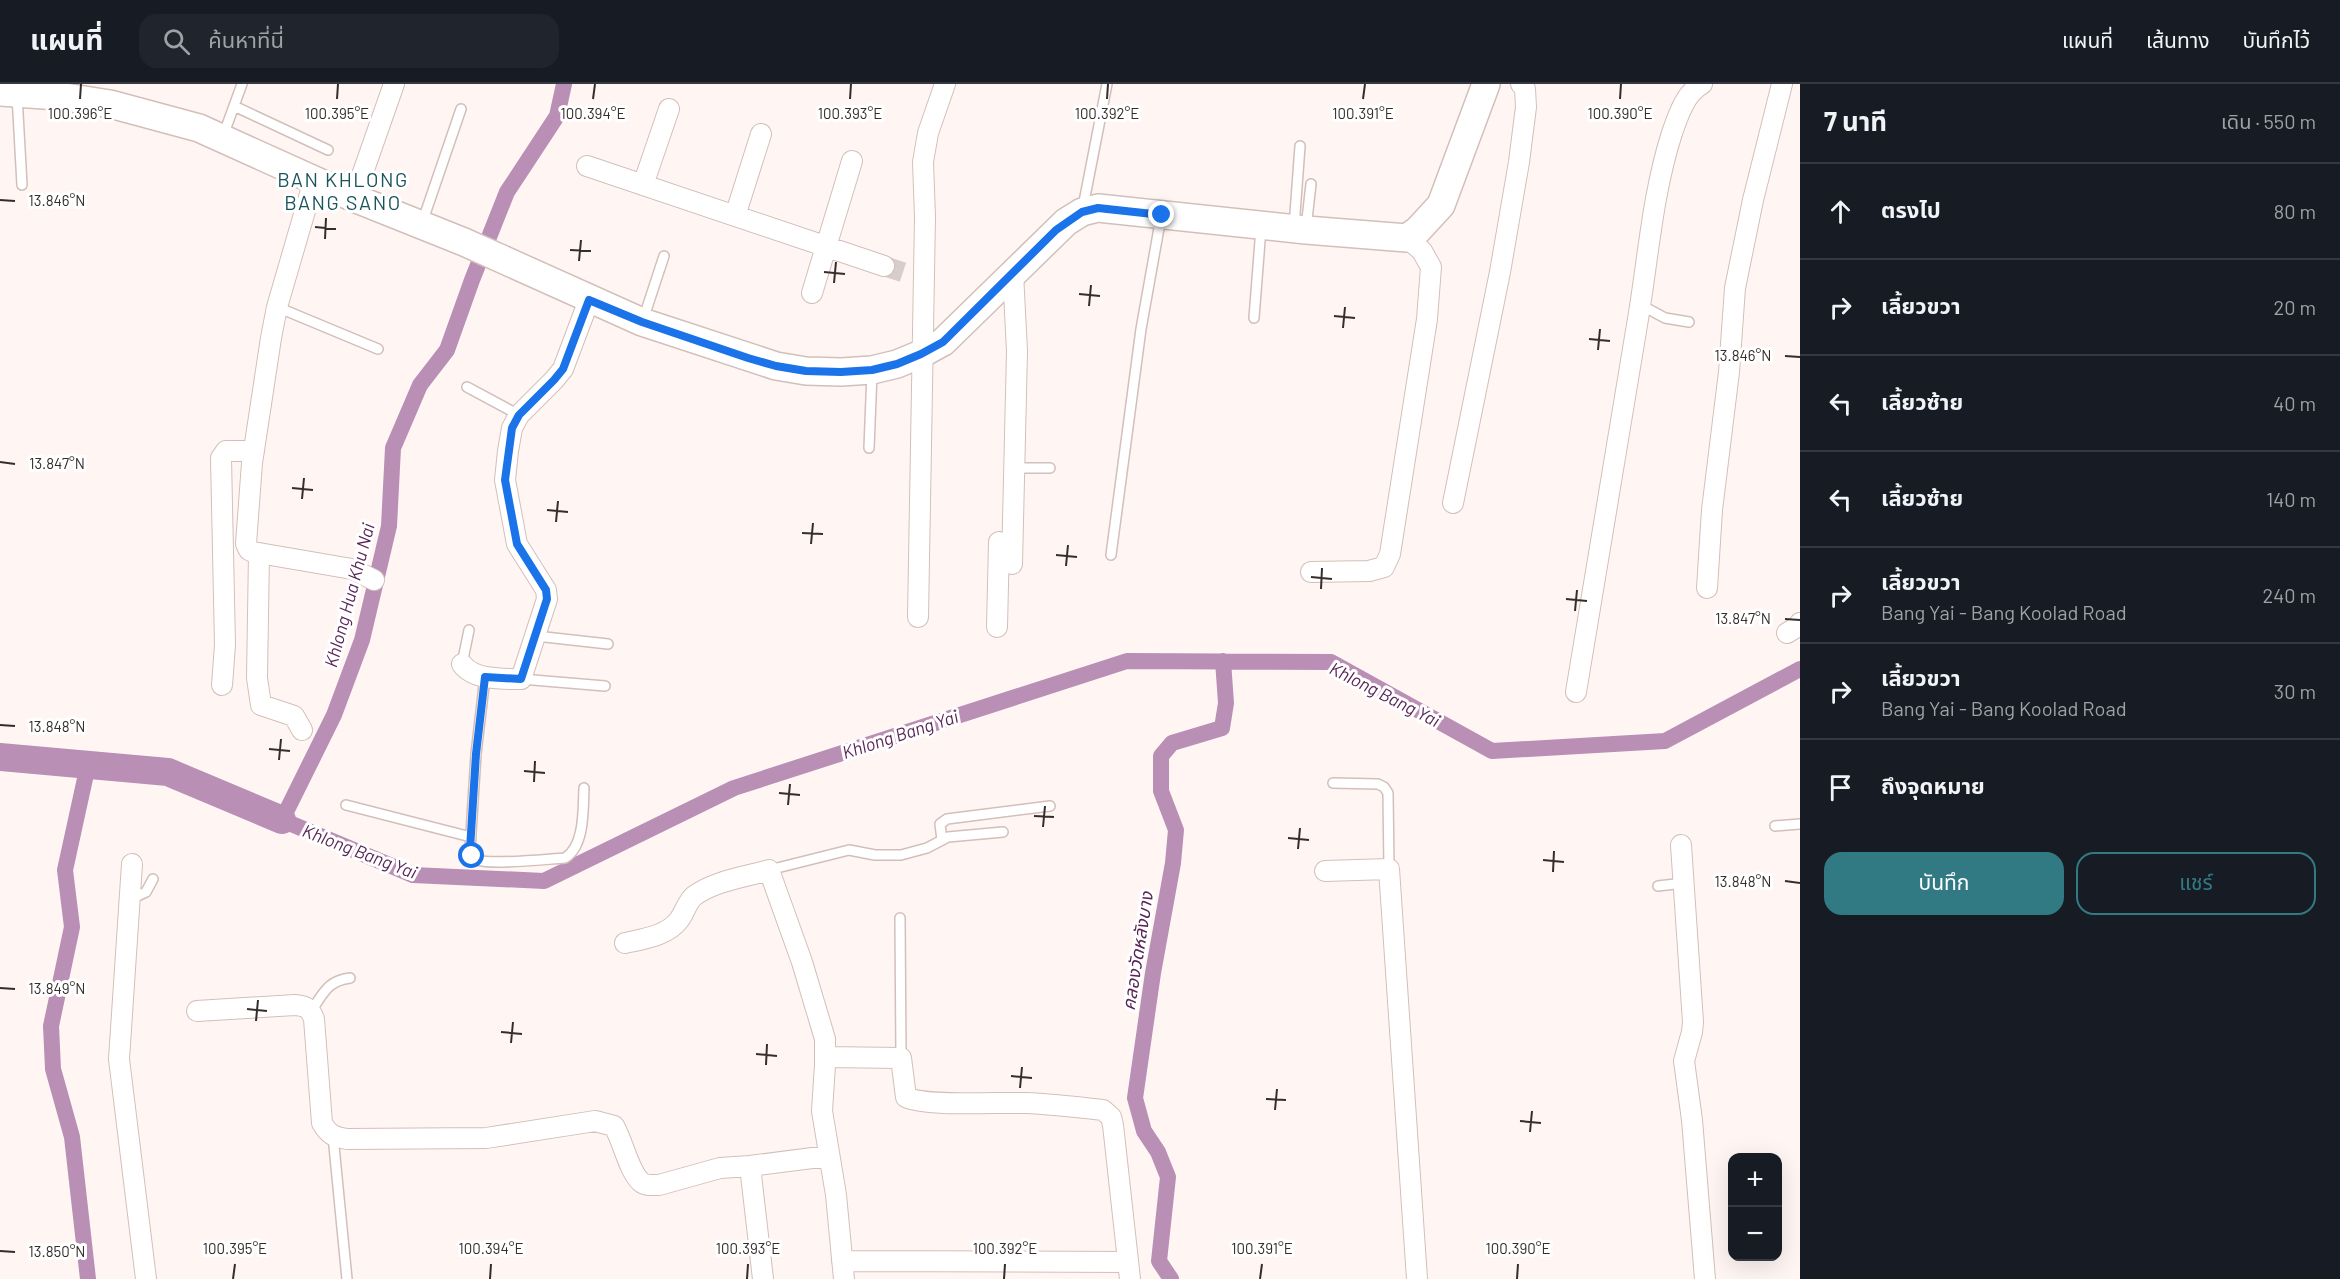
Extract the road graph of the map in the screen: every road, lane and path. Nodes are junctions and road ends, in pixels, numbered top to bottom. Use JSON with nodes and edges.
{"nodes":[{"id":1,"x":243,"y":84,"type":"edge"},
{"id":2,"x":394,"y":84,"type":"edge"},
{"id":3,"x":945,"y":84,"type":"edge"},
{"id":4,"x":1107,"y":84,"type":"edge"},
{"id":5,"x":1486,"y":84,"type":"edge"},
{"id":6,"x":1521,"y":84,"type":"edge"},
{"id":7,"x":1702,"y":84,"type":"edge"},
{"id":8,"x":1782,"y":84,"type":"edge"},
{"id":9,"x":59,"y":90,"type":"edge"},
{"id":10,"x":8,"y":93,"type":"edge"},
{"id":11,"x":234,"y":106,"type":"junction"},
{"id":12,"x":461,"y":109,"type":"dead end"},
{"id":13,"x":669,"y":109,"type":"dead end"},
{"id":14,"x":761,"y":134,"type":"dead end"},
{"id":15,"x":222,"y":139,"type":"junction"},
{"id":16,"x":1300,"y":146,"type":"dead end"},
{"id":17,"x":328,"y":150,"type":"dead end"},
{"id":18,"x":852,"y":161,"type":"dead end"},
{"id":19,"x":587,"y":166,"type":"dead end"},
{"id":20,"x":314,"y":180,"type":"junction"},
{"id":21,"x":1311,"y":184,"type":"dead end"},
{"id":22,"x":22,"y":185,"type":"dead end"},
{"id":23,"x":643,"y":185,"type":"junction"},
{"id":24,"x":354,"y":198,"type":"junction"},
{"id":25,"x":1082,"y":212,"type":"junction"},
{"id":26,"x":1162,"y":215,"type":"junction"},
{"id":27,"x":735,"y":216,"type":"junction"},
{"id":28,"x":422,"y":225,"type":"junction"},
{"id":29,"x":1261,"y":226,"type":"junction"},
{"id":30,"x":1300,"y":230,"type":"junction"},
{"id":31,"x":1407,"y":238,"type":"junction"},
{"id":32,"x":827,"y":247,"type":"junction"},
{"id":33,"x":664,"y":256,"type":"dead end"},
{"id":34,"x":884,"y":266,"type":"tunnel mouth"},
{"id":35,"x":1012,"y":273,"type":"junction"},
{"id":36,"x":812,"y":293,"type":"dead end"},
{"id":37,"x":589,"y":300,"type":"junction"},
{"id":38,"x":1641,"y":305,"type":"junction"},
{"id":39,"x":277,"y":307,"type":"junction"},
{"id":40,"x":1254,"y":318,"type":"dead end"},
{"id":41,"x":642,"y":322,"type":"junction"},
{"id":42,"x":1689,"y":322,"type":"dead end"},
{"id":43,"x":378,"y":349,"type":"dead end"},
{"id":44,"x":921,"y":354,"type":"junction"},
{"id":45,"x":872,"y":370,"type":"junction"},
{"id":46,"x":467,"y":387,"type":"dead end"},
{"id":47,"x":1015,"y":414,"type":"junction"},
{"id":48,"x":519,"y":415,"type":"junction"},
{"id":49,"x":869,"y":448,"type":"dead end"},
{"id":50,"x":254,"y":451,"type":"junction"},
{"id":51,"x":1013,"y":468,"type":"junction"},
{"id":52,"x":1050,"y":468,"type":"dead end"},
{"id":53,"x":1453,"y":503,"type":"dead end"},
{"id":54,"x":259,"y":553,"type":"junction"},
{"id":55,"x":1111,"y":555,"type":"dead end"},
{"id":56,"x":1012,"y":564,"type":"dead end"},
{"id":57,"x":1311,"y":572,"type":"dead end"},
{"id":58,"x":374,"y":580,"type":"dead end"},
{"id":59,"x":1707,"y":588,"type":"dead end"},
{"id":60,"x":918,"y":617,"type":"dead end"},
{"id":61,"x":998,"y":627,"type":"dead end"},
{"id":62,"x":469,"y":630,"type":"dead end"},
{"id":63,"x":536,"y":636,"type":"junction"},
{"id":64,"x":608,"y":644,"type":"dead end"},
{"id":65,"x":462,"y":664,"type":"joint"},
{"id":66,"x":485,"y":677,"type":"junction"},
{"id":67,"x":521,"y":679,"type":"junction"},
{"id":68,"x":222,"y":685,"type":"dead end"},
{"id":69,"x":605,"y":686,"type":"dead end"},
{"id":70,"x":1576,"y":692,"type":"dead end"},
{"id":71,"x":302,"y":730,"type":"dead end"},
{"id":72,"x":1334,"y":783,"type":"dead end"},
{"id":73,"x":584,"y":788,"type":"dead end"},
{"id":74,"x":346,"y":805,"type":"dead end"},
{"id":75,"x":1050,"y":806,"type":"dead end"},
{"id":76,"x":1800,"y":824,"type":"edge"},
{"id":77,"x":1775,"y":826,"type":"dead end"},
{"id":78,"x":1003,"y":832,"type":"dead end"},
{"id":79,"x":471,"y":837,"type":"junction"},
{"id":80,"x":942,"y":840,"type":"junction"},
{"id":81,"x":1681,"y":845,"type":"dead end"},
{"id":82,"x":132,"y":864,"type":"dead end"},
{"id":83,"x":1389,"y":869,"type":"junction"},
{"id":84,"x":769,"y":870,"type":"junction"},
{"id":85,"x":1325,"y":871,"type":"dead end"},
{"id":86,"x":153,"y":879,"type":"dead end"},
{"id":87,"x":1684,"y":883,"type":"junction"},
{"id":88,"x":1658,"y":885,"type":"dead end"},
{"id":89,"x":129,"y":900,"type":"junction"},
{"id":90,"x":900,"y":918,"type":"dead end"},
{"id":91,"x":624,"y":944,"type":"dead end"},
{"id":92,"x":350,"y":978,"type":"dead end"},
{"id":93,"x":197,"y":1011,"type":"dead end"},
{"id":94,"x":311,"y":1011,"type":"junction"},
{"id":95,"x":825,"y":1057,"type":"junction"},
{"id":96,"x":901,"y":1058,"type":"junction"},
{"id":97,"x":333,"y":1136,"type":"junction"},
{"id":98,"x":828,"y":1156,"type":"junction"},
{"id":99,"x":750,"y":1166,"type":"junction"},
{"id":100,"x":843,"y":1270,"type":"edge"},
{"id":101,"x":1129,"y":1270,"type":"edge"},
{"id":102,"x":146,"y":1279,"type":"edge"},
{"id":103,"x":347,"y":1279,"type":"edge"},
{"id":104,"x":763,"y":1279,"type":"edge"},
{"id":105,"x":1417,"y":1279,"type":"edge"},
{"id":106,"x":1705,"y":1279,"type":"edge"}],
"edges":[{"from":1,"to":11,"type":"lane"},
{"from":2,"to":24,"type":"street"},
{"from":3,"to":44,"type":"street"},
{"from":4,"to":25,"type":"lane"},
{"from":5,"to":31,"type":"street"},
{"from":6,"to":53,"type":"street"},
{"from":7,"to":38,"type":"street"},
{"from":8,"to":59,"type":"street"},
{"from":9,"to":10,"type":"street"},
{"from":9,"to":15,"type":"street"},
{"from":10,"to":22,"type":"lane"},
{"from":11,"to":15,"type":"lane"},
{"from":11,"to":17,"type":"lane"},
{"from":12,"to":28,"type":"lane"},
{"from":13,"to":23,"type":"street"},
{"from":14,"to":27,"type":"street"},
{"from":15,"to":20,"type":"street"},
{"from":16,"to":30,"type":"lane"},
{"from":18,"to":32,"type":"street"},
{"from":19,"to":23,"type":"street"},
{"from":20,"to":24,"type":"street"},
{"from":20,"to":39,"type":"street"},
{"from":21,"to":30,"type":"lane"},
{"from":23,"to":27,"type":"street"},
{"from":24,"to":28,"type":"street"},
{"from":25,"to":26,"type":"street"},
{"from":25,"to":35,"type":"street"},
{"from":26,"to":29,"type":"street"},
{"from":26,"to":55,"type":"lane"},
{"from":27,"to":32,"type":"street"},
{"from":28,"to":37,"type":"street"},
{"from":29,"to":30,"type":"street"},
{"from":29,"to":40,"type":"lane"},
{"from":30,"to":31,"type":"street"},
{"from":31,"to":57,"type":"street"},
{"from":32,"to":34,"type":"street"},
{"from":32,"to":36,"type":"street"},
{"from":33,"to":41,"type":"lane"},
{"from":35,"to":44,"type":"street"},
{"from":35,"to":47,"type":"street"},
{"from":37,"to":41,"type":"street"},
{"from":37,"to":48,"type":"street"},
{"from":38,"to":42,"type":"lane"},
{"from":38,"to":70,"type":"street"},
{"from":39,"to":43,"type":"lane"},
{"from":39,"to":50,"type":"street"},
{"from":41,"to":45,"type":"street"},
{"from":44,"to":45,"type":"street"},
{"from":44,"to":60,"type":"street"},
{"from":45,"to":49,"type":"lane"},
{"from":46,"to":48,"type":"lane"},
{"from":47,"to":51,"type":"street"},
{"from":47,"to":61,"type":"street"},
{"from":48,"to":63,"type":"street"},
{"from":50,"to":54,"type":"street"},
{"from":50,"to":68,"type":"street"},
{"from":51,"to":52,"type":"lane"},
{"from":51,"to":56,"type":"street"},
{"from":54,"to":58,"type":"street"},
{"from":54,"to":71,"type":"street"},
{"from":62,"to":65,"type":"lane"},
{"from":63,"to":64,"type":"lane"},
{"from":63,"to":67,"type":"street"},
{"from":65,"to":66,"type":"street"},
{"from":66,"to":67,"type":"street"},
{"from":66,"to":79,"type":"lane"},
{"from":67,"to":69,"type":"lane"},
{"from":72,"to":83,"type":"lane"},
{"from":73,"to":79,"type":"lane"},
{"from":74,"to":79,"type":"lane"},
{"from":75,"to":80,"type":"lane"},
{"from":76,"to":77,"type":"lane"},
{"from":78,"to":80,"type":"lane"},
{"from":80,"to":84,"type":"lane"},
{"from":81,"to":87,"type":"street"},
{"from":82,"to":89,"type":"street"},
{"from":83,"to":85,"type":"street"},
{"from":83,"to":105,"type":"street"},
{"from":84,"to":91,"type":"street"},
{"from":84,"to":95,"type":"street"},
{"from":86,"to":89,"type":"lane"},
{"from":87,"to":88,"type":"lane"},
{"from":87,"to":106,"type":"street"},
{"from":89,"to":102,"type":"street"},
{"from":90,"to":96,"type":"lane"},
{"from":92,"to":94,"type":"lane"},
{"from":93,"to":94,"type":"street"},
{"from":94,"to":97,"type":"street"},
{"from":95,"to":96,"type":"street"},
{"from":95,"to":98,"type":"street"},
{"from":96,"to":101,"type":"street"},
{"from":97,"to":99,"type":"street"},
{"from":97,"to":103,"type":"lane"},
{"from":98,"to":99,"type":"street"},
{"from":98,"to":100,"type":"street"},
{"from":99,"to":104,"type":"street"},
{"from":100,"to":101,"type":"street"}]}
